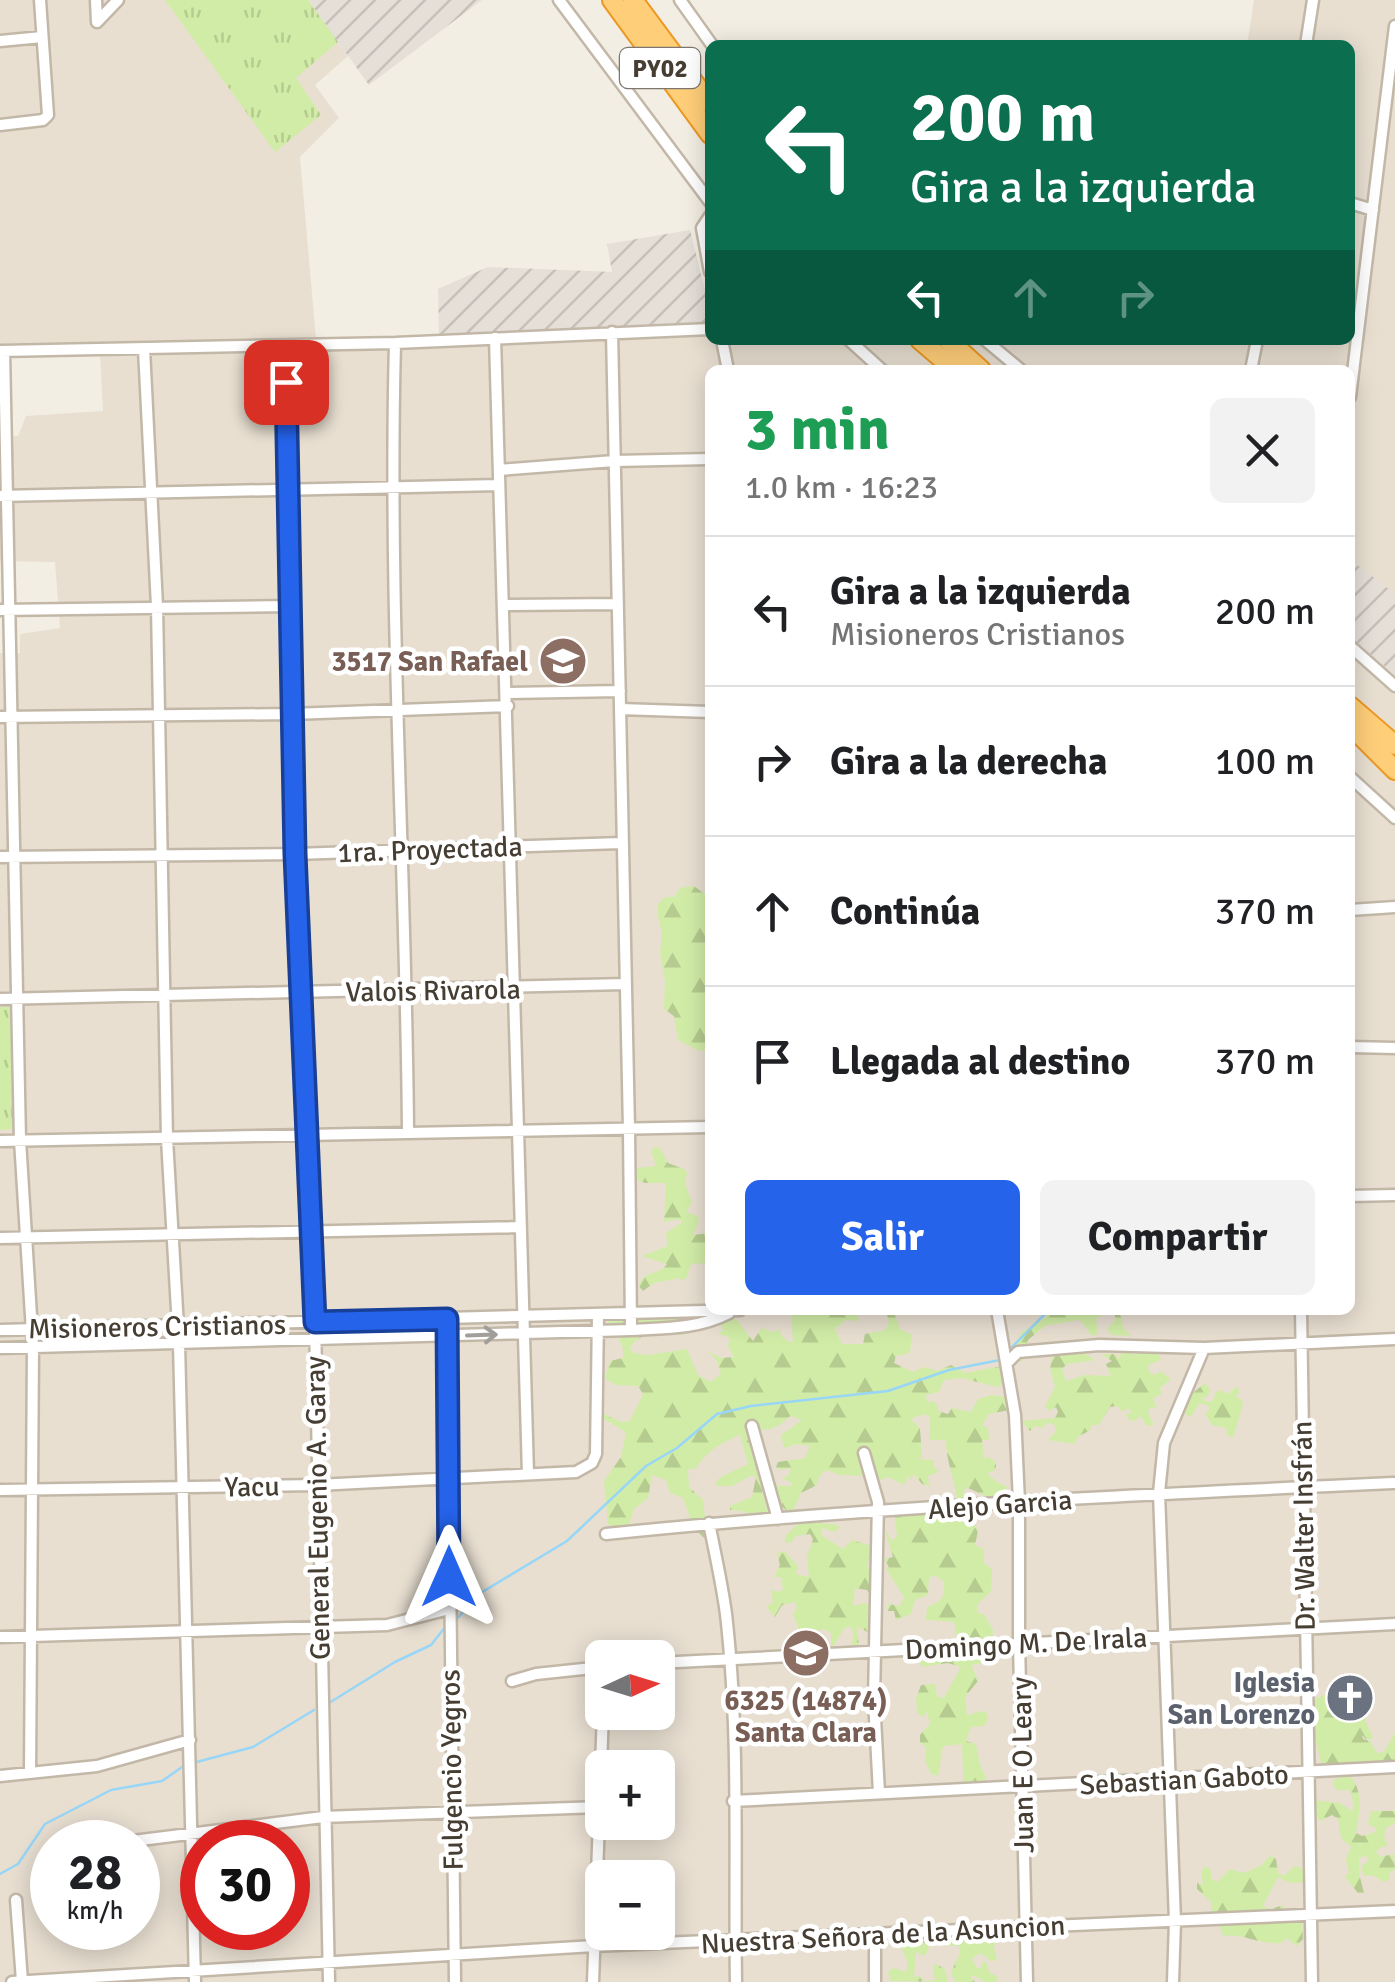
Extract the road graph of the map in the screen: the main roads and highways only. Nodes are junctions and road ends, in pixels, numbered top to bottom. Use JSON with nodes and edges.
{"nodes":[{"id":1,"x":612,"y":0,"type":"edge"},
{"id":2,"x":633,"y":0,"type":"edge"},
{"id":3,"x":705,"y":97,"type":"edge"},
{"id":4,"x":705,"y":127,"type":"edge"},
{"id":5,"x":926,"y":345,"type":"edge"},
{"id":6,"x":954,"y":345,"type":"edge"},
{"id":7,"x":949,"y":365,"type":"edge"},
{"id":8,"x":976,"y":365,"type":"edge"},
{"id":9,"x":1355,"y":710,"type":"edge"},
{"id":10,"x":1355,"y":730,"type":"edge"},
{"id":11,"x":1395,"y":744,"type":"edge"},
{"id":12,"x":1395,"y":770,"type":"edge"}],
"edges":[{"from":1,"to":4,"type":"highway","number":"PY02"},
{"from":2,"to":3,"type":"highway","number":"PY02"},
{"from":5,"to":7,"type":"highway"},
{"from":6,"to":8,"type":"highway"},
{"from":9,"to":11,"type":"highway"},
{"from":10,"to":12,"type":"highway"}]}
